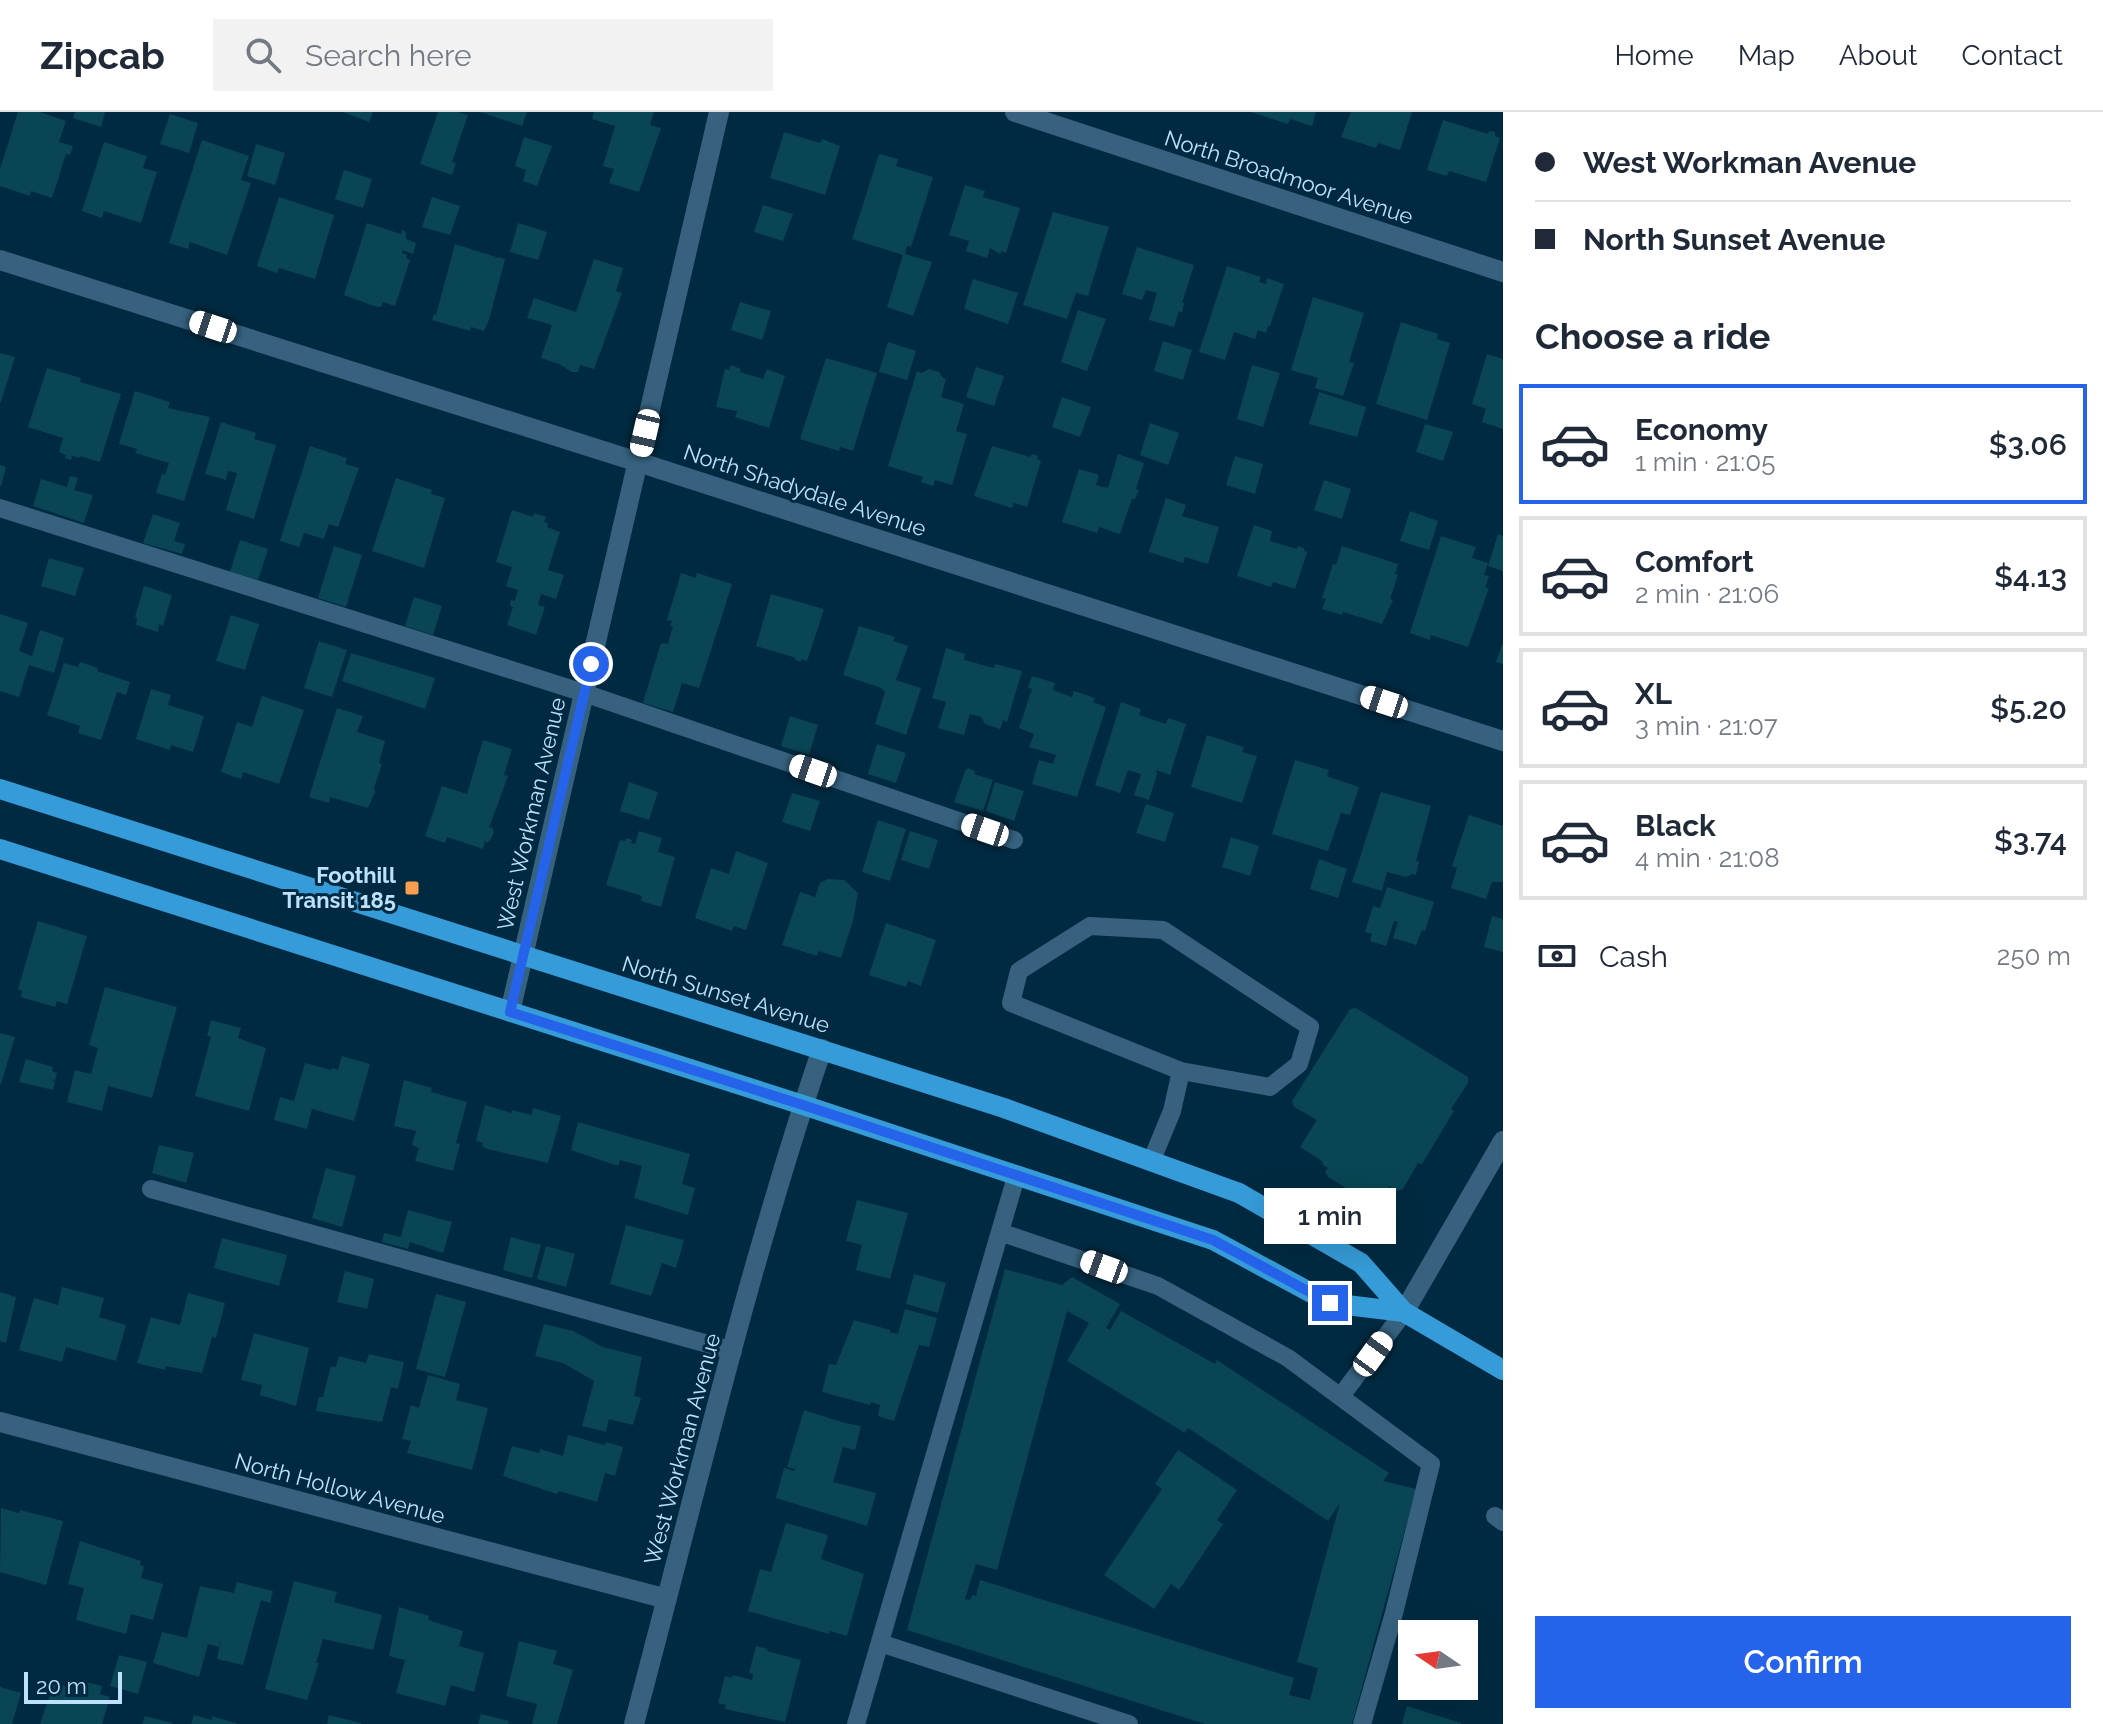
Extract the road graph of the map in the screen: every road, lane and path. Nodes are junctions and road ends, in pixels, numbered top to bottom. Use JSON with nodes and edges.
{"nodes":[{"id":1,"x":719,"y":112,"type":"edge"},
{"id":2,"x":1015,"y":112,"type":"edge"},
{"id":3,"x":0,"y":260,"type":"edge"},
{"id":4,"x":1503,"y":272,"type":"edge"},
{"id":5,"x":638,"y":462,"type":"junction"},
{"id":6,"x":0,"y":508,"type":"edge"},
{"id":7,"x":584,"y":693,"type":"junction"},
{"id":8,"x":1503,"y":741,"type":"edge"},
{"id":9,"x":0,"y":789,"type":"edge"},
{"id":10,"x":1014,"y":840,"type":"dead end"},
{"id":11,"x":0,"y":849,"type":"edge"},
{"id":12,"x":523,"y":956,"type":"junction"},
{"id":13,"x":510,"y":1012,"type":"junction"},
{"id":14,"x":822,"y":1049,"type":"junction"},
{"id":15,"x":1181,"y":1071,"type":"junction"},
{"id":16,"x":803,"y":1105,"type":"junction"},
{"id":17,"x":1503,"y":1141,"type":"edge"},
{"id":18,"x":1151,"y":1162,"type":"junction"},
{"id":19,"x":1016,"y":1177,"type":"junction"},
{"id":20,"x":151,"y":1189,"type":"dead end"},
{"id":21,"x":1000,"y":1232,"type":"junction"},
{"id":22,"x":1404,"y":1312,"type":"junction"},
{"id":23,"x":733,"y":1351,"type":"junction"},
{"id":24,"x":1503,"y":1370,"type":"edge"},
{"id":25,"x":1341,"y":1396,"type":"junction"},
{"id":26,"x":0,"y":1422,"type":"edge"},
{"id":27,"x":667,"y":1599,"type":"junction"},
{"id":28,"x":880,"y":1643,"type":"junction"},
{"id":29,"x":634,"y":1724,"type":"edge"},
{"id":30,"x":856,"y":1724,"type":"edge"},
{"id":31,"x":1129,"y":1724,"type":"edge"},
{"id":32,"x":1362,"y":1724,"type":"edge"}],
"edges":[{"from":1,"to":5,"type":"street","name":"West Workman Avenue"},
{"from":2,"to":4,"type":"street","name":"North Broadmoor Avenue"},
{"from":3,"to":5,"type":"street","name":"North Shadydale Avenue"},
{"from":5,"to":7,"type":"street","name":"West Workman Avenue"},
{"from":5,"to":8,"type":"street","name":"North Shadydale Avenue"},
{"from":6,"to":7,"type":"lane"},
{"from":7,"to":10,"type":"lane"},
{"from":7,"to":12,"type":"street","name":"West Workman Avenue"},
{"from":9,"to":12,"type":"main road","name":"North Sunset Avenue"},
{"from":11,"to":13,"type":"main road","name":"North Sunset Avenue"},
{"from":12,"to":13,"type":"street","name":"West Workman Avenue"},
{"from":12,"to":14,"type":"main road","name":"North Sunset Avenue"},
{"from":13,"to":16,"type":"main road","name":"North Sunset Avenue"},
{"from":14,"to":16,"type":"street","name":"West Workman Avenue"},
{"from":14,"to":18,"type":"main road","name":"North Sunset Avenue"},
{"from":15,"to":15,"type":"lane"},
{"from":15,"to":18,"type":"lane"},
{"from":16,"to":19,"type":"main road","name":"North Sunset Avenue"},
{"from":16,"to":23,"type":"street","name":"West Workman Avenue"},
{"from":17,"to":22,"type":"street"},
{"from":18,"to":22,"type":"main road","name":"North Sunset Avenue"},
{"from":19,"to":21,"type":"lane"},
{"from":19,"to":22,"type":"main road","name":"North Sunset Avenue"},
{"from":20,"to":23,"type":"lane"},
{"from":21,"to":25,"type":"lane"},
{"from":21,"to":28,"type":"lane"},
{"from":22,"to":24,"type":"main road","name":"North Sunset Avenue"},
{"from":22,"to":25,"type":"lane"},
{"from":23,"to":27,"type":"street","name":"West Workman Avenue"},
{"from":25,"to":32,"type":"lane"},
{"from":26,"to":27,"type":"street","name":"North Hollow Avenue"},
{"from":27,"to":29,"type":"street","name":"West Workman Avenue"},
{"from":28,"to":30,"type":"lane"},
{"from":28,"to":31,"type":"lane"}]}
